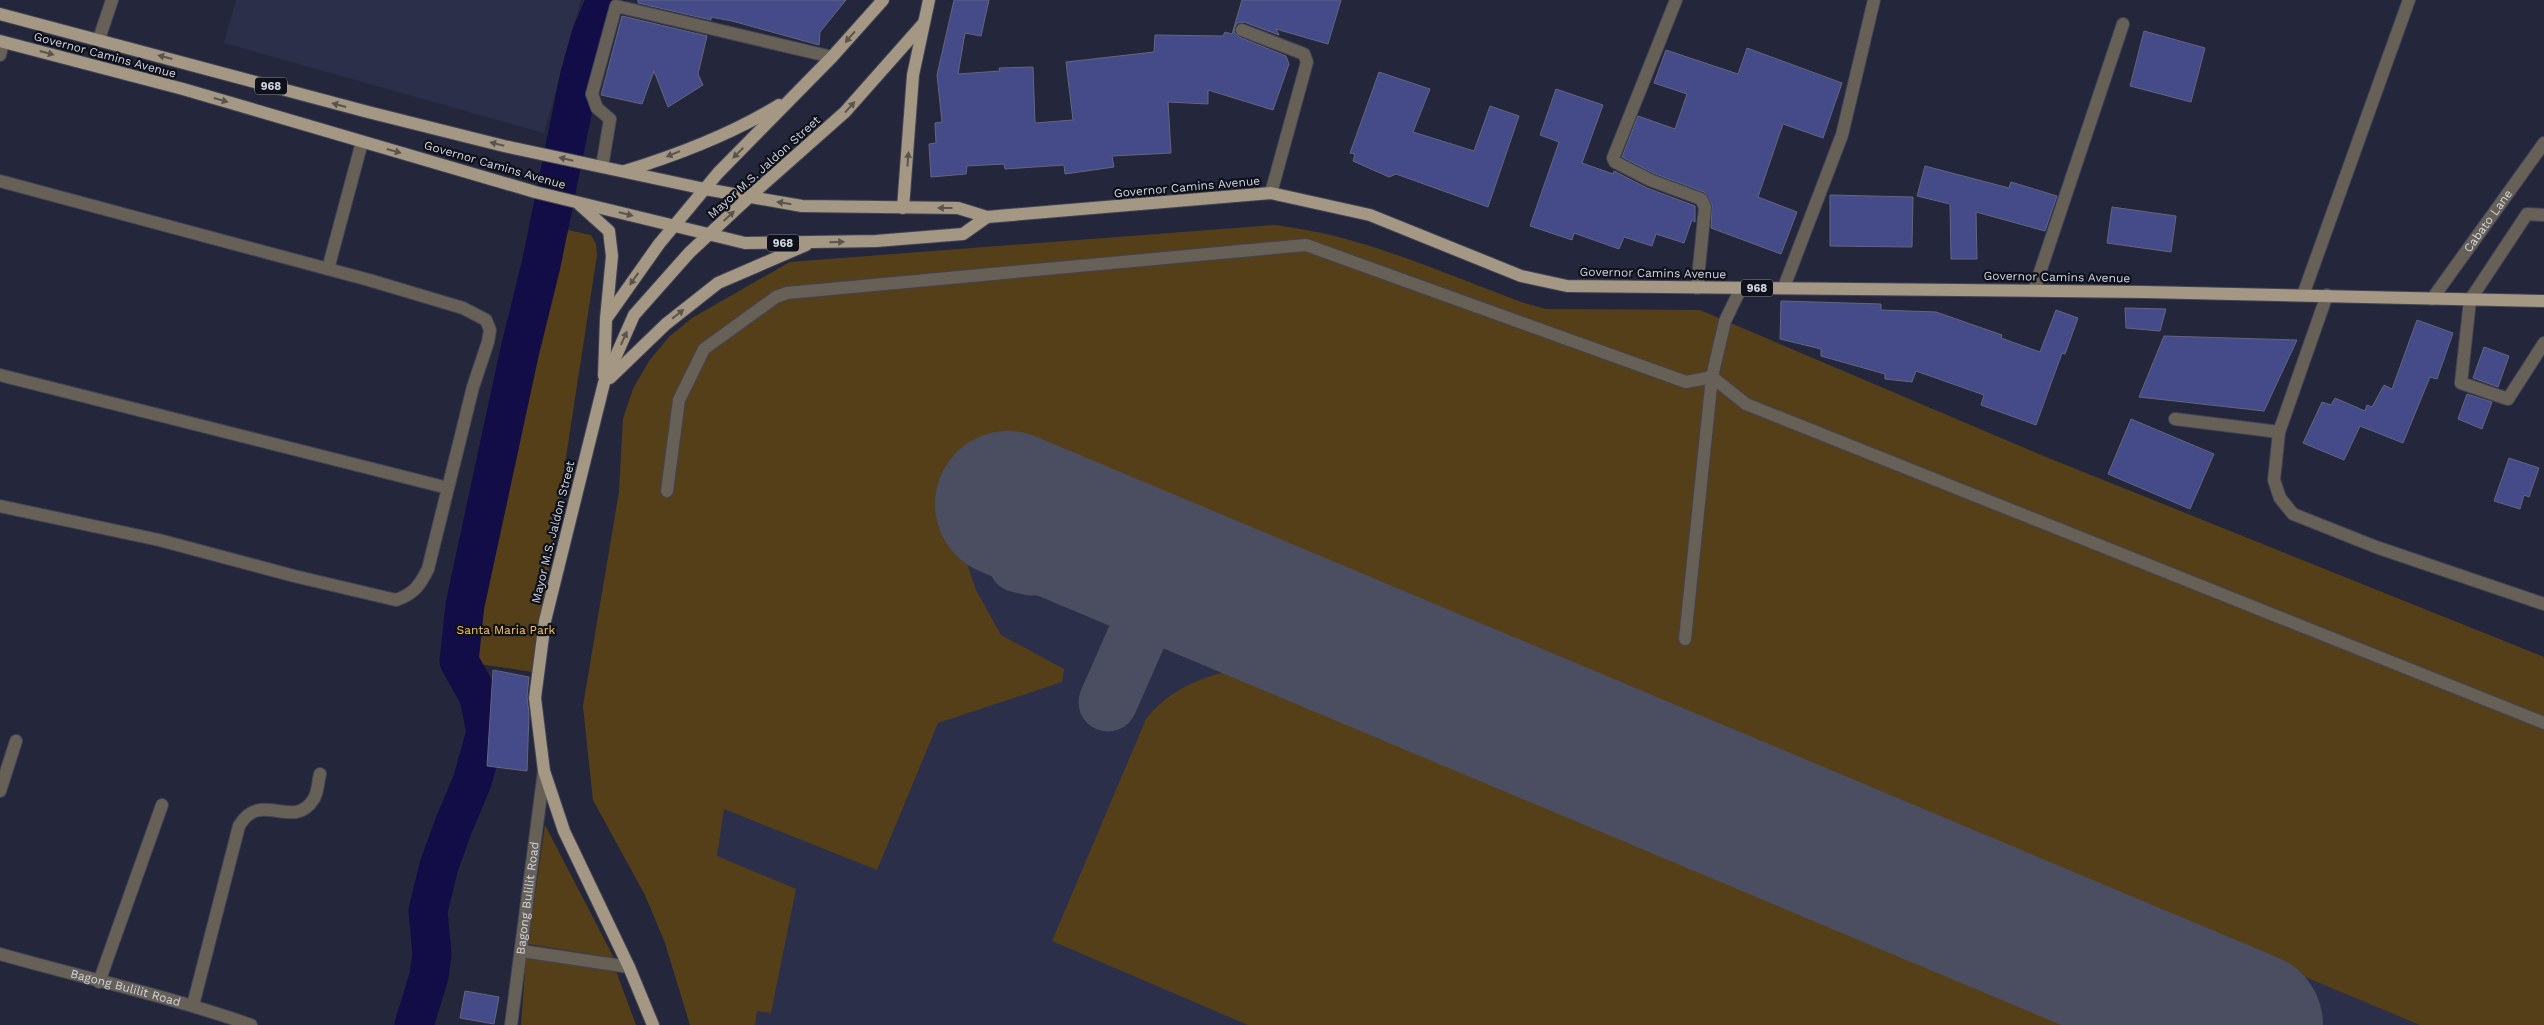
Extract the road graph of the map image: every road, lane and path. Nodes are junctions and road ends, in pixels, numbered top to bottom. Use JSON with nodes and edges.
{"nodes":[{"id":1,"x":112,"y":0,"type":"edge"},
{"id":2,"x":883,"y":0,"type":"edge"},
{"id":3,"x":929,"y":0,"type":"edge"},
{"id":4,"x":1676,"y":0,"type":"edge"},
{"id":5,"x":1874,"y":0,"type":"edge"},
{"id":6,"x":2409,"y":0,"type":"edge"},
{"id":7,"x":0,"y":14,"type":"edge"},
{"id":8,"x":923,"y":24,"type":"junction"},
{"id":9,"x":2123,"y":24,"type":"dead end"},
{"id":10,"x":1242,"y":30,"type":"dead end"},
{"id":11,"x":99,"y":39,"type":"junction"},
{"id":12,"x":2,"y":42,"type":"edge"},
{"id":13,"x":0,"y":55,"type":"edge"},
{"id":14,"x":832,"y":57,"type":"junction"},
{"id":15,"x":796,"y":95,"type":"junction"},
{"id":16,"x":362,"y":142,"type":"junction"},
{"id":17,"x":2544,"y":143,"type":"edge"},
{"id":18,"x":602,"y":167,"type":"junction"},
{"id":19,"x":624,"y":171,"type":"junction"},
{"id":20,"x":0,"y":181,"type":"edge"},
{"id":21,"x":706,"y":189,"type":"junction"},
{"id":22,"x":1271,"y":193,"type":"junction"},
{"id":23,"x":748,"y":198,"type":"junction"},
{"id":24,"x":578,"y":203,"type":"junction"},
{"id":25,"x":903,"y":208,"type":"junction"},
{"id":26,"x":2544,"y":215,"type":"edge"},
{"id":27,"x":987,"y":217,"type":"junction"},
{"id":28,"x":674,"y":226,"type":"junction"},
{"id":29,"x":709,"y":235,"type":"junction"},
{"id":30,"x":813,"y":242,"type":"junction"},
{"id":31,"x":328,"y":269,"type":"junction"},
{"id":32,"x":1784,"y":287,"type":"junction"},
{"id":33,"x":1697,"y":288,"type":"junction"},
{"id":34,"x":1741,"y":288,"type":"junction"},
{"id":35,"x":2034,"y":290,"type":"junction"},
{"id":36,"x":2303,"y":295,"type":"junction"},
{"id":37,"x":2328,"y":295,"type":"junction"},
{"id":38,"x":2432,"y":299,"type":"junction"},
{"id":39,"x":2470,"y":300,"type":"junction"},
{"id":40,"x":2544,"y":301,"type":"edge"},
{"id":41,"x":606,"y":319,"type":"junction"},
{"id":42,"x":2544,"y":343,"type":"edge"},
{"id":43,"x":0,"y":375,"type":"edge"},
{"id":44,"x":1712,"y":377,"type":"junction"},
{"id":45,"x":604,"y":383,"type":"junction"},
{"id":46,"x":2175,"y":419,"type":"dead end"},
{"id":47,"x":2279,"y":432,"type":"junction"},
{"id":48,"x":448,"y":488,"type":"junction"},
{"id":49,"x":667,"y":491,"type":"dead end"},
{"id":50,"x":0,"y":506,"type":"edge"},
{"id":51,"x":2544,"y":604,"type":"edge"},
{"id":52,"x":1685,"y":639,"type":"dead end"},
{"id":53,"x":2544,"y":723,"type":"edge"},
{"id":54,"x":16,"y":741,"type":"dead end"},
{"id":55,"x":544,"y":771,"type":"junction"},
{"id":56,"x":320,"y":774,"type":"dead end"},
{"id":57,"x":0,"y":791,"type":"edge"},
{"id":58,"x":162,"y":805,"type":"dead end"},
{"id":59,"x":522,"y":951,"type":"junction"},
{"id":60,"x":0,"y":954,"type":"edge"},
{"id":61,"x":630,"y":967,"type":"junction"},
{"id":62,"x":99,"y":982,"type":"junction"},
{"id":63,"x":193,"y":1005,"type":"junction"},
{"id":64,"x":251,"y":1025,"type":"edge"},
{"id":65,"x":511,"y":1025,"type":"edge"},
{"id":66,"x":653,"y":1025,"type":"edge"}],
"edges":[{"from":1,"to":11,"type":"street"},
{"from":2,"to":14,"type":"main road","name":"Mayor M.S. Jaldon Street","one_way":true},
{"from":3,"to":8,"type":"main road","name":"Mayor M.S. Jaldon Street"},
{"from":4,"to":33,"type":"street"},
{"from":5,"to":32,"type":"street"},
{"from":6,"to":36,"type":"street"},
{"from":7,"to":11,"type":"main road","name":"Governor Camins Avenue","number":"968"},
{"from":23,"to":8,"type":"main road","name":"Mayor M.S. Jaldon Street","one_way":true},
{"from":25,"to":8,"type":"main road","one_way":true},
{"from":9,"to":35,"type":"street"},
{"from":10,"to":22,"type":"street"},
{"from":18,"to":11,"type":"main road","name":"Governor Camins Avenue","number":"968","one_way":true},
{"from":12,"to":13,"type":"street"},
{"from":12,"to":16,"type":"main road","name":"Governor Camins Avenue","number":"968","one_way":true},
{"from":14,"to":15,"type":"main road","name":"Mayor M.S. Jaldon Street"},
{"from":14,"to":18,"type":"street"},
{"from":15,"to":19,"type":"main road","one_way":true},
{"from":15,"to":21,"type":"main road","name":"Mayor M.S. Jaldon Street","one_way":true},
{"from":16,"to":24,"type":"main road","name":"Governor Camins Avenue","number":"968","one_way":true},
{"from":16,"to":31,"type":"street"},
{"from":17,"to":38,"type":"street","name":"Cabato Lane"},
{"from":18,"to":19,"type":"main road","name":"Governor Camins Avenue","number":"968"},
{"from":19,"to":21,"type":"main road","name":"Governor Camins Avenue","number":"968"},
{"from":20,"to":31,"type":"street"},
{"from":21,"to":23,"type":"main road","name":"Governor Camins Avenue","number":"968"},
{"from":21,"to":28,"type":"main road","name":"Mayor M.S. Jaldon Street"},
{"from":22,"to":27,"type":"main road","name":"Governor Camins Avenue","number":"968"},
{"from":22,"to":33,"type":"main road","name":"Governor Camins Avenue","number":"968"},
{"from":25,"to":23,"type":"main road","name":"Governor Camins Avenue","number":"968","one_way":true},
{"from":29,"to":23,"type":"main road","name":"Mayor M.S. Jaldon Street","one_way":true},
{"from":24,"to":28,"type":"main road","name":"Governor Camins Avenue","number":"968","one_way":true},
{"from":24,"to":41,"type":"main road"},
{"from":27,"to":25,"type":"main road","name":"Governor Camins Avenue","number":"968","one_way":true},
{"from":26,"to":39,"type":"street"},
{"from":30,"to":27,"type":"main road","name":"Governor Camins Avenue","number":"968","one_way":true},
{"from":28,"to":29,"type":"main road","name":"Governor Camins Avenue","number":"968"},
{"from":28,"to":41,"type":"main road","name":"Mayor M.S. Jaldon Street","one_way":true},
{"from":29,"to":30,"type":"main road","name":"Governor Camins Avenue","number":"968"},
{"from":45,"to":29,"type":"main road","name":"Mayor M.S. Jaldon Street","one_way":true},
{"from":45,"to":30,"type":"main road","one_way":true},
{"from":31,"to":48,"type":"street"},
{"from":32,"to":34,"type":"main road","name":"Governor Camins Avenue","number":"968"},
{"from":32,"to":35,"type":"main road","name":"Governor Camins Avenue","number":"968"},
{"from":33,"to":34,"type":"main road","name":"Governor Camins Avenue","number":"968"},
{"from":34,"to":44,"type":"street"},
{"from":35,"to":36,"type":"main road","name":"Governor Camins Avenue","number":"968"},
{"from":36,"to":37,"type":"main road","name":"Governor Camins Avenue","number":"968"},
{"from":37,"to":38,"type":"main road","name":"Governor Camins Avenue","number":"968"},
{"from":37,"to":47,"type":"street"},
{"from":38,"to":39,"type":"main road","name":"Governor Camins Avenue","number":"968"},
{"from":39,"to":40,"type":"main road","name":"Governor Camins Avenue","number":"968"},
{"from":39,"to":42,"type":"street"},
{"from":41,"to":45,"type":"main road","name":"Mayor M.S. Jaldon Street"},
{"from":43,"to":48,"type":"street"},
{"from":44,"to":49,"type":"street"},
{"from":44,"to":52,"type":"street"},
{"from":44,"to":53,"type":"street"},
{"from":45,"to":55,"type":"main road","name":"Mayor M.S. Jaldon Street"},
{"from":46,"to":47,"type":"street"},
{"from":47,"to":51,"type":"street"},
{"from":48,"to":50,"type":"street"},
{"from":54,"to":57,"type":"street"},
{"from":55,"to":59,"type":"street","name":"Bagong Bulilit Road"},
{"from":55,"to":61,"type":"main road","name":"Mayor M.S. Jaldon Street"},
{"from":56,"to":63,"type":"street"},
{"from":58,"to":62,"type":"street"},
{"from":59,"to":61,"type":"street"},
{"from":59,"to":65,"type":"street","name":"Bagong Bulilit Road"},
{"from":60,"to":62,"type":"street","name":"Bagong Bulilit Road"},
{"from":61,"to":66,"type":"main road","name":"Mayor M.S. Jaldon Street"},
{"from":62,"to":63,"type":"street","name":"Bagong Bulilit Road"},
{"from":63,"to":64,"type":"street","name":"Bagong Bulilit Road"}]}
